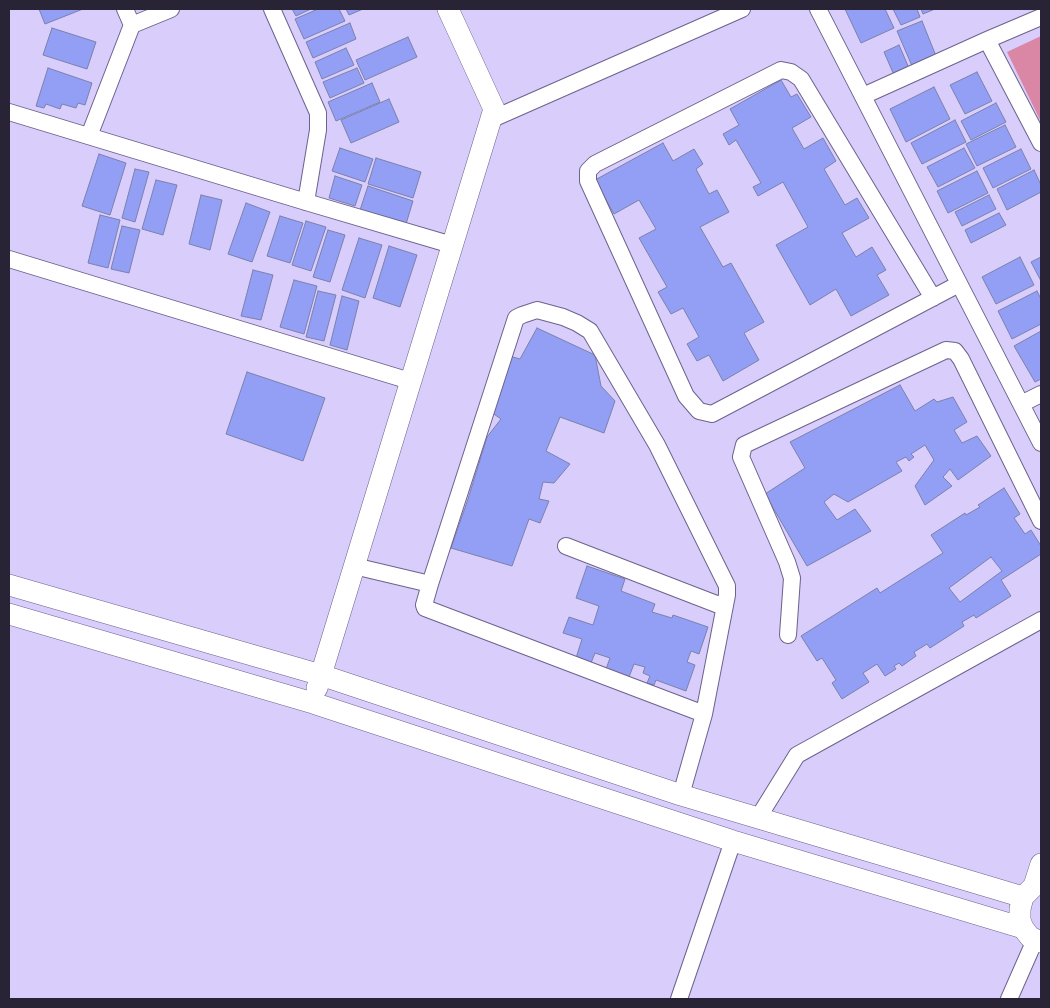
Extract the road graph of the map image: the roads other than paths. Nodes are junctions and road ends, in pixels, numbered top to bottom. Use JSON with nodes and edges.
{"nodes":[{"id":1,"x":125,"y":9,"type":"edge"},
{"id":2,"x":171,"y":9,"type":"edge"},
{"id":3,"x":272,"y":9,"type":"edge"},
{"id":4,"x":448,"y":9,"type":"edge"},
{"id":5,"x":742,"y":9,"type":"edge"},
{"id":6,"x":818,"y":9,"type":"edge"},
{"id":7,"x":1041,"y":17,"type":"edge"},
{"id":8,"x":132,"y":25,"type":"junction"},
{"id":9,"x":986,"y":40,"type":"junction"},
{"id":10,"x":863,"y":96,"type":"junction"},
{"id":11,"x":9,"y":112,"type":"edge"},
{"id":12,"x":490,"y":120,"type":"junction"},
{"id":13,"x":89,"y":136,"type":"junction"},
{"id":14,"x":1041,"y":143,"type":"edge"},
{"id":15,"x":306,"y":202,"type":"junction"},
{"id":16,"x":452,"y":245,"type":"junction"},
{"id":17,"x":9,"y":259,"type":"edge"},
{"id":18,"x":959,"y":284,"type":"junction"},
{"id":19,"x":933,"y":298,"type":"junction"},
{"id":20,"x":410,"y":381,"type":"junction"},
{"id":21,"x":1041,"y":394,"type":"edge"},
{"id":22,"x":1021,"y":404,"type":"junction"},
{"id":23,"x":1041,"y":443,"type":"edge"},
{"id":24,"x":1041,"y":520,"type":"edge"},
{"id":25,"x":566,"y":546,"type":"dead end"},
{"id":26,"x":354,"y":566,"type":"junction"},
{"id":27,"x":9,"y":584,"type":"edge"},
{"id":28,"x":430,"y":584,"type":"junction"},
{"id":29,"x":724,"y":607,"type":"junction"},
{"id":30,"x":9,"y":614,"type":"edge"},
{"id":31,"x":1041,"y":620,"type":"edge"},
{"id":32,"x":788,"y":635,"type":"dead end"},
{"id":33,"x":321,"y":675,"type":"junction"},
{"id":34,"x":313,"y":703,"type":"junction"},
{"id":35,"x":704,"y":714,"type":"junction"},
{"id":36,"x":682,"y":795,"type":"junction"},
{"id":37,"x":758,"y":818,"type":"junction"},
{"id":38,"x":733,"y":841,"type":"junction"},
{"id":39,"x":1041,"y":864,"type":"edge"},
{"id":40,"x":1033,"y":889,"type":"edge"},
{"id":41,"x":1033,"y":936,"type":"edge"},
{"id":42,"x":681,"y":999,"type":"edge"},
{"id":43,"x":1009,"y":999,"type":"edge"}],
"edges":[{"from":1,"to":8,"type":"street"},
{"from":2,"to":8,"type":"street"},
{"from":3,"to":15,"type":"street"},
{"from":4,"to":12,"type":"street"},
{"from":5,"to":12,"type":"street"},
{"from":6,"to":10,"type":"street"},
{"from":7,"to":9,"type":"street"},
{"from":8,"to":13,"type":"street"},
{"from":9,"to":10,"type":"street"},
{"from":9,"to":14,"type":"street"},
{"from":10,"to":18,"type":"street"},
{"from":11,"to":13,"type":"street"},
{"from":12,"to":16,"type":"street"},
{"from":13,"to":15,"type":"street"},
{"from":15,"to":16,"type":"street"},
{"from":16,"to":20,"type":"street"},
{"from":17,"to":20,"type":"street"},
{"from":18,"to":19,"type":"street"},
{"from":18,"to":22,"type":"street"},
{"from":19,"to":19,"type":"street"},
{"from":20,"to":26,"type":"street"},
{"from":21,"to":22,"type":"street"},
{"from":22,"to":23,"type":"street"},
{"from":24,"to":32,"type":"street"},
{"from":25,"to":29,"type":"street"},
{"from":26,"to":28,"type":"street"},
{"from":26,"to":33,"type":"street"},
{"from":27,"to":33,"type":"street"},
{"from":28,"to":29,"type":"street"},
{"from":28,"to":35,"type":"street"},
{"from":29,"to":35,"type":"street"},
{"from":30,"to":34,"type":"street"},
{"from":31,"to":37,"type":"street"},
{"from":33,"to":34,"type":"street"},
{"from":33,"to":36,"type":"street"},
{"from":34,"to":38,"type":"street"},
{"from":35,"to":36,"type":"street"},
{"from":36,"to":37,"type":"street"},
{"from":37,"to":40,"type":"street"},
{"from":38,"to":41,"type":"street"},
{"from":38,"to":42,"type":"street"},
{"from":39,"to":40,"type":"street"},
{"from":40,"to":41,"type":"street"},
{"from":41,"to":43,"type":"street"}]}
